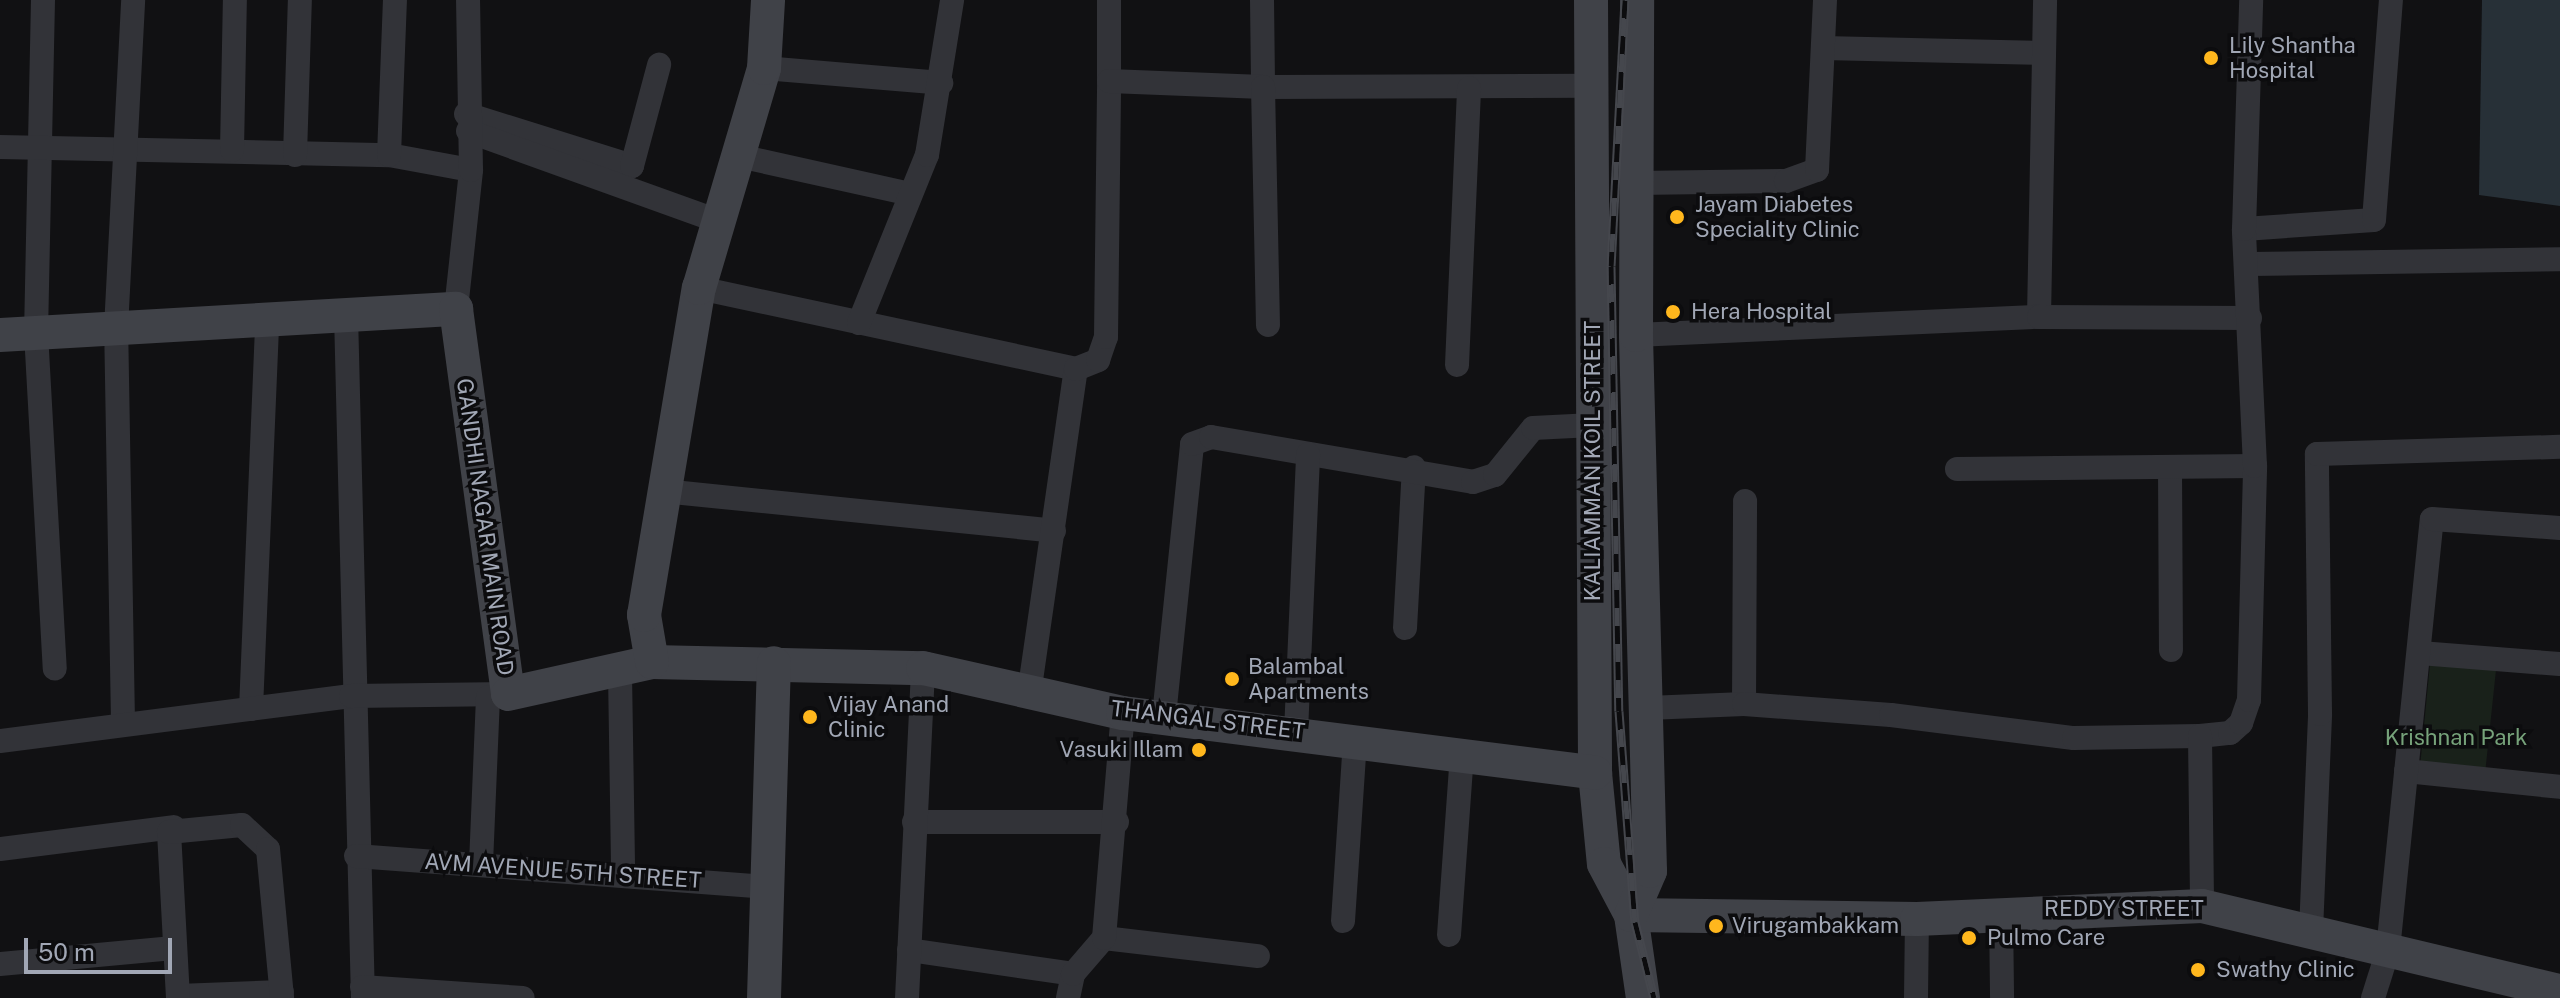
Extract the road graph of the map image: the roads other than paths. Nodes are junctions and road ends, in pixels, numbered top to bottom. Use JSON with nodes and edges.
{"nodes":[{"id":1,"x":43,"y":0,"type":"edge"},
{"id":2,"x":133,"y":0,"type":"edge"},
{"id":3,"x":235,"y":0,"type":"edge"},
{"id":4,"x":300,"y":0,"type":"edge"},
{"id":5,"x":395,"y":0,"type":"edge"},
{"id":6,"x":468,"y":0,"type":"edge"},
{"id":7,"x":768,"y":0,"type":"edge"},
{"id":8,"x":952,"y":0,"type":"edge"},
{"id":9,"x":1109,"y":0,"type":"edge"},
{"id":10,"x":1262,"y":0,"type":"edge"},
{"id":11,"x":1591,"y":0,"type":"edge"},
{"id":12,"x":1637,"y":0,"type":"edge"},
{"id":13,"x":1825,"y":0,"type":"edge"},
{"id":14,"x":2045,"y":0,"type":"edge"},
{"id":15,"x":2251,"y":0,"type":"edge"},
{"id":16,"x":2391,"y":0,"type":"edge"},
{"id":17,"x":1823,"y":48,"type":"junction"},
{"id":18,"x":2044,"y":53,"type":"junction"},
{"id":19,"x":659,"y":65,"type":"dead end"},
{"id":20,"x":764,"y":68,"type":"junction"},
{"id":21,"x":1109,"y":81,"type":"junction"},
{"id":22,"x":941,"y":83,"type":"junction"},
{"id":23,"x":1589,"y":86,"type":"junction"},
{"id":24,"x":1263,"y":87,"type":"junction"},
{"id":25,"x":1469,"y":88,"type":"junction"},
{"id":26,"x":467,"y":123,"type":"junction"},
{"id":27,"x":36,"y":145,"type":"junction"},
{"id":28,"x":122,"y":146,"type":"junction"},
{"id":29,"x":0,"y":147,"type":"edge"},
{"id":30,"x":232,"y":150,"type":"junction"},
{"id":31,"x":295,"y":155,"type":"junction"},
{"id":32,"x":389,"y":155,"type":"junction"},
{"id":33,"x":739,"y":156,"type":"junction"},
{"id":34,"x":471,"y":170,"type":"junction"},
{"id":35,"x":1637,"y":183,"type":"junction"},
{"id":36,"x":910,"y":194,"type":"junction"},
{"id":37,"x":718,"y":221,"type":"junction"},
{"id":38,"x":2244,"y":229,"type":"junction"},
{"id":39,"x":2560,"y":259,"type":"edge"},
{"id":40,"x":2251,"y":264,"type":"junction"},
{"id":41,"x":699,"y":288,"type":"junction"},
{"id":42,"x":456,"y":309,"type":"junction"},
{"id":43,"x":346,"y":314,"type":"junction"},
{"id":44,"x":2039,"y":317,"type":"junction"},
{"id":45,"x":2250,"y":318,"type":"junction"},
{"id":46,"x":267,"y":320,"type":"junction"},
{"id":47,"x":859,"y":323,"type":"junction"},
{"id":48,"x":1268,"y":325,"type":"dead end"},
{"id":49,"x":116,"y":328,"type":"junction"},
{"id":50,"x":36,"y":333,"type":"junction"},
{"id":51,"x":0,"y":335,"type":"edge"},
{"id":52,"x":1636,"y":335,"type":"junction"},
{"id":53,"x":1457,"y":365,"type":"dead end"},
{"id":54,"x":1076,"y":369,"type":"junction"},
{"id":55,"x":1593,"y":425,"type":"junction"},
{"id":56,"x":2560,"y":447,"type":"edge"},
{"id":57,"x":1308,"y":454,"type":"junction"},
{"id":58,"x":2255,"y":466,"type":"junction"},
{"id":59,"x":1414,"y":467,"type":"junction"},
{"id":60,"x":2170,"y":467,"type":"junction"},
{"id":61,"x":1957,"y":469,"type":"dead end"},
{"id":62,"x":663,"y":491,"type":"junction"},
{"id":63,"x":1745,"y":501,"type":"dead end"},
{"id":64,"x":2560,"y":528,"type":"edge"},
{"id":65,"x":1054,"y":531,"type":"junction"},
{"id":66,"x":1405,"y":628,"type":"dead end"},
{"id":67,"x":2171,"y":650,"type":"dead end"},
{"id":68,"x":2420,"y":653,"type":"junction"},
{"id":69,"x":652,"y":662,"type":"junction"},
{"id":70,"x":774,"y":663,"type":"junction"},
{"id":71,"x":2560,"y":664,"type":"edge"},
{"id":72,"x":55,"y":668,"type":"dead end"},
{"id":73,"x":923,"y":668,"type":"junction"},
{"id":74,"x":620,"y":673,"type":"junction"},
{"id":75,"x":1030,"y":687,"type":"junction"},
{"id":76,"x":351,"y":696,"type":"junction"},
{"id":77,"x":498,"y":696,"type":"junction"},
{"id":78,"x":1744,"y":704,"type":"junction"},
{"id":79,"x":1648,"y":708,"type":"junction"},
{"id":80,"x":251,"y":709,"type":"junction"},
{"id":81,"x":1123,"y":713,"type":"junction"},
{"id":82,"x":1164,"y":716,"type":"junction"},
{"id":83,"x":123,"y":722,"type":"junction"},
{"id":84,"x":1296,"y":732,"type":"junction"},
{"id":85,"x":2200,"y":736,"type":"junction"},
{"id":86,"x":1355,"y":738,"type":"junction"},
{"id":87,"x":0,"y":741,"type":"edge"},
{"id":88,"x":1462,"y":752,"type":"junction"},
{"id":89,"x":2406,"y":771,"type":"junction"},
{"id":90,"x":1595,"y":773,"type":"junction"},
{"id":91,"x":2560,"y":787,"type":"edge"},
{"id":92,"x":914,"y":822,"type":"junction"},
{"id":93,"x":1117,"y":822,"type":"junction"},
{"id":94,"x":174,"y":827,"type":"junction"},
{"id":95,"x":0,"y":849,"type":"edge"},
{"id":96,"x":356,"y":856,"type":"junction"},
{"id":97,"x":481,"y":864,"type":"junction"},
{"id":98,"x":623,"y":875,"type":"junction"},
{"id":99,"x":769,"y":887,"type":"junction"},
{"id":100,"x":2202,"y":906,"type":"junction"},
{"id":101,"x":2001,"y":911,"type":"junction"},
{"id":102,"x":1631,"y":915,"type":"junction"},
{"id":103,"x":1917,"y":919,"type":"junction"},
{"id":104,"x":1343,"y":921,"type":"dead end"},
{"id":105,"x":2311,"y":931,"type":"junction"},
{"id":106,"x":1449,"y":935,"type":"dead end"},
{"id":107,"x":1104,"y":938,"type":"junction"},
{"id":108,"x":173,"y":948,"type":"junction"},
{"id":109,"x":909,"y":950,"type":"junction"},
{"id":110,"x":2388,"y":950,"type":"junction"},
{"id":111,"x":1258,"y":956,"type":"dead end"},
{"id":112,"x":0,"y":964,"type":"edge"},
{"id":113,"x":1073,"y":974,"type":"junction"},
{"id":114,"x":2560,"y":991,"type":"edge"},
{"id":115,"x":362,"y":992,"type":"edge"},
{"id":116,"x":282,"y":995,"type":"edge"},
{"id":117,"x":178,"y":997,"type":"edge"},
{"id":118,"x":523,"y":998,"type":"edge"},
{"id":119,"x":764,"y":998,"type":"edge"},
{"id":120,"x":907,"y":998,"type":"edge"},
{"id":121,"x":1068,"y":998,"type":"edge"},
{"id":122,"x":1643,"y":998,"type":"edge"},
{"id":123,"x":1916,"y":998,"type":"edge"},
{"id":124,"x":2002,"y":998,"type":"edge"},
{"id":125,"x":2373,"y":998,"type":"edge"}],
"edges":[{"from":1,"to":27,"type":"street"},
{"from":2,"to":28,"type":"street"},
{"from":3,"to":30,"type":"street"},
{"from":4,"to":31,"type":"street"},
{"from":5,"to":32,"type":"street"},
{"from":6,"to":26,"type":"street"},
{"from":7,"to":20,"type":"street"},
{"from":8,"to":22,"type":"street"},
{"from":9,"to":21,"type":"street"},
{"from":10,"to":24,"type":"street"},
{"from":11,"to":23,"type":"street","name":"KALIAMMAN KOIL STREET"},
{"from":12,"to":35,"type":"street","name":"KALIAMMAN KOIL STREET"},
{"from":13,"to":17,"type":"street"},
{"from":14,"to":18,"type":"street"},
{"from":15,"to":38,"type":"street"},
{"from":16,"to":38,"type":"street"},
{"from":17,"to":18,"type":"street"},
{"from":17,"to":35,"type":"street"},
{"from":18,"to":44,"type":"street"},
{"from":19,"to":26,"type":"street"},
{"from":20,"to":22,"type":"street"},
{"from":20,"to":33,"type":"street"},
{"from":21,"to":24,"type":"street"},
{"from":21,"to":54,"type":"street"},
{"from":22,"to":36,"type":"street"},
{"from":23,"to":25,"type":"street"},
{"from":23,"to":55,"type":"street","name":"KALIAMMAN KOIL STREET"},
{"from":24,"to":25,"type":"street"},
{"from":24,"to":48,"type":"street"},
{"from":25,"to":53,"type":"street"},
{"from":26,"to":34,"type":"street"},
{"from":26,"to":37,"type":"street"},
{"from":27,"to":28,"type":"street"},
{"from":27,"to":29,"type":"street"},
{"from":27,"to":50,"type":"street"},
{"from":28,"to":30,"type":"street"},
{"from":28,"to":49,"type":"street"},
{"from":30,"to":31,"type":"street"},
{"from":31,"to":32,"type":"street"},
{"from":32,"to":34,"type":"street"},
{"from":33,"to":36,"type":"street"},
{"from":33,"to":37,"type":"street"},
{"from":34,"to":42,"type":"street"},
{"from":35,"to":52,"type":"street","name":"KALIAMMAN KOIL STREET"},
{"from":36,"to":47,"type":"street"},
{"from":37,"to":41,"type":"street"},
{"from":38,"to":40,"type":"street"},
{"from":39,"to":40,"type":"street"},
{"from":40,"to":45,"type":"street"},
{"from":41,"to":47,"type":"street"},
{"from":41,"to":62,"type":"street"},
{"from":42,"to":43,"type":"street"},
{"from":42,"to":77,"type":"street","name":"GANDHI NAGAR MAIN ROAD"},
{"from":43,"to":46,"type":"street"},
{"from":43,"to":76,"type":"street"},
{"from":44,"to":45,"type":"street"},
{"from":44,"to":52,"type":"street"},
{"from":45,"to":58,"type":"street"},
{"from":46,"to":49,"type":"street"},
{"from":46,"to":80,"type":"street"},
{"from":47,"to":54,"type":"street"},
{"from":49,"to":50,"type":"street"},
{"from":49,"to":83,"type":"street"},
{"from":50,"to":51,"type":"street"},
{"from":50,"to":72,"type":"street"},
{"from":52,"to":79,"type":"street","name":"KALIAMMAN KOIL STREET"},
{"from":54,"to":65,"type":"street"},
{"from":55,"to":59,"type":"street"},
{"from":55,"to":90,"type":"street","name":"KALIAMMAN KOIL STREET"},
{"from":56,"to":105,"type":"street"},
{"from":57,"to":59,"type":"street"},
{"from":57,"to":82,"type":"street"},
{"from":57,"to":84,"type":"street"},
{"from":58,"to":60,"type":"street"},
{"from":58,"to":85,"type":"street"},
{"from":59,"to":66,"type":"street"},
{"from":60,"to":61,"type":"street"},
{"from":60,"to":67,"type":"street"},
{"from":62,"to":65,"type":"street"},
{"from":62,"to":69,"type":"street"},
{"from":63,"to":78,"type":"street"},
{"from":64,"to":68,"type":"street"},
{"from":65,"to":75,"type":"street"},
{"from":68,"to":71,"type":"street"},
{"from":68,"to":89,"type":"street"},
{"from":69,"to":70,"type":"street","name":"GANDHI NAGAR MAIN ROAD"},
{"from":69,"to":74,"type":"street","name":"GANDHI NAGAR MAIN ROAD"},
{"from":70,"to":73,"type":"street","name":"THANGAL STREET"},
{"from":70,"to":99,"type":"street"},
{"from":73,"to":75,"type":"street","name":"THANGAL STREET"},
{"from":73,"to":92,"type":"street"},
{"from":74,"to":77,"type":"street","name":"GANDHI NAGAR MAIN ROAD"},
{"from":74,"to":98,"type":"street"},
{"from":75,"to":81,"type":"street","name":"THANGAL STREET"},
{"from":76,"to":77,"type":"street"},
{"from":76,"to":80,"type":"street"},
{"from":76,"to":96,"type":"street"},
{"from":77,"to":97,"type":"street"},
{"from":78,"to":79,"type":"street"},
{"from":78,"to":85,"type":"street"},
{"from":79,"to":102,"type":"street","name":"KALIAMMAN KOIL STREET"},
{"from":80,"to":83,"type":"street"},
{"from":81,"to":82,"type":"street","name":"THANGAL STREET"},
{"from":81,"to":93,"type":"street"},
{"from":82,"to":84,"type":"street","name":"THANGAL STREET"},
{"from":83,"to":87,"type":"street"},
{"from":84,"to":86,"type":"street","name":"THANGAL STREET"},
{"from":85,"to":100,"type":"street"},
{"from":86,"to":88,"type":"street","name":"THANGAL STREET"},
{"from":86,"to":104,"type":"street"},
{"from":88,"to":90,"type":"street","name":"THANGAL STREET"},
{"from":88,"to":106,"type":"street"},
{"from":89,"to":91,"type":"street"},
{"from":89,"to":110,"type":"street"},
{"from":90,"to":102,"type":"street","name":"KALIAMMAN KOIL STREET"},
{"from":92,"to":93,"type":"street"},
{"from":92,"to":109,"type":"street"},
{"from":93,"to":107,"type":"street"},
{"from":94,"to":95,"type":"street"},
{"from":94,"to":108,"type":"street"},
{"from":94,"to":116,"type":"street"},
{"from":96,"to":97,"type":"street","name":"AVM AVENUE 5TH STREET"},
{"from":96,"to":115,"type":"street"},
{"from":97,"to":98,"type":"street","name":"AVM AVENUE 5TH STREET"},
{"from":98,"to":99,"type":"street","name":"AVM AVENUE 5TH STREET"},
{"from":99,"to":119,"type":"street"},
{"from":100,"to":101,"type":"street","name":"REDDY STREET"},
{"from":100,"to":105,"type":"street","name":"REDDY STREET"},
{"from":101,"to":103,"type":"street","name":"REDDY STREET"},
{"from":101,"to":124,"type":"street"},
{"from":102,"to":103,"type":"street","name":"REDDY STREET"},
{"from":102,"to":122,"type":"street","name":"KALIAMMAN KOIL STREET"},
{"from":103,"to":123,"type":"street"},
{"from":105,"to":110,"type":"street","name":"REDDY STREET"},
{"from":107,"to":111,"type":"street"},
{"from":107,"to":113,"type":"street"},
{"from":108,"to":112,"type":"street"},
{"from":108,"to":117,"type":"street"},
{"from":109,"to":113,"type":"street"},
{"from":109,"to":120,"type":"street"},
{"from":110,"to":114,"type":"street","name":"REDDY STREET"},
{"from":110,"to":125,"type":"street"},
{"from":113,"to":121,"type":"street"},
{"from":115,"to":118,"type":"street"},
{"from":116,"to":117,"type":"street"}]}
